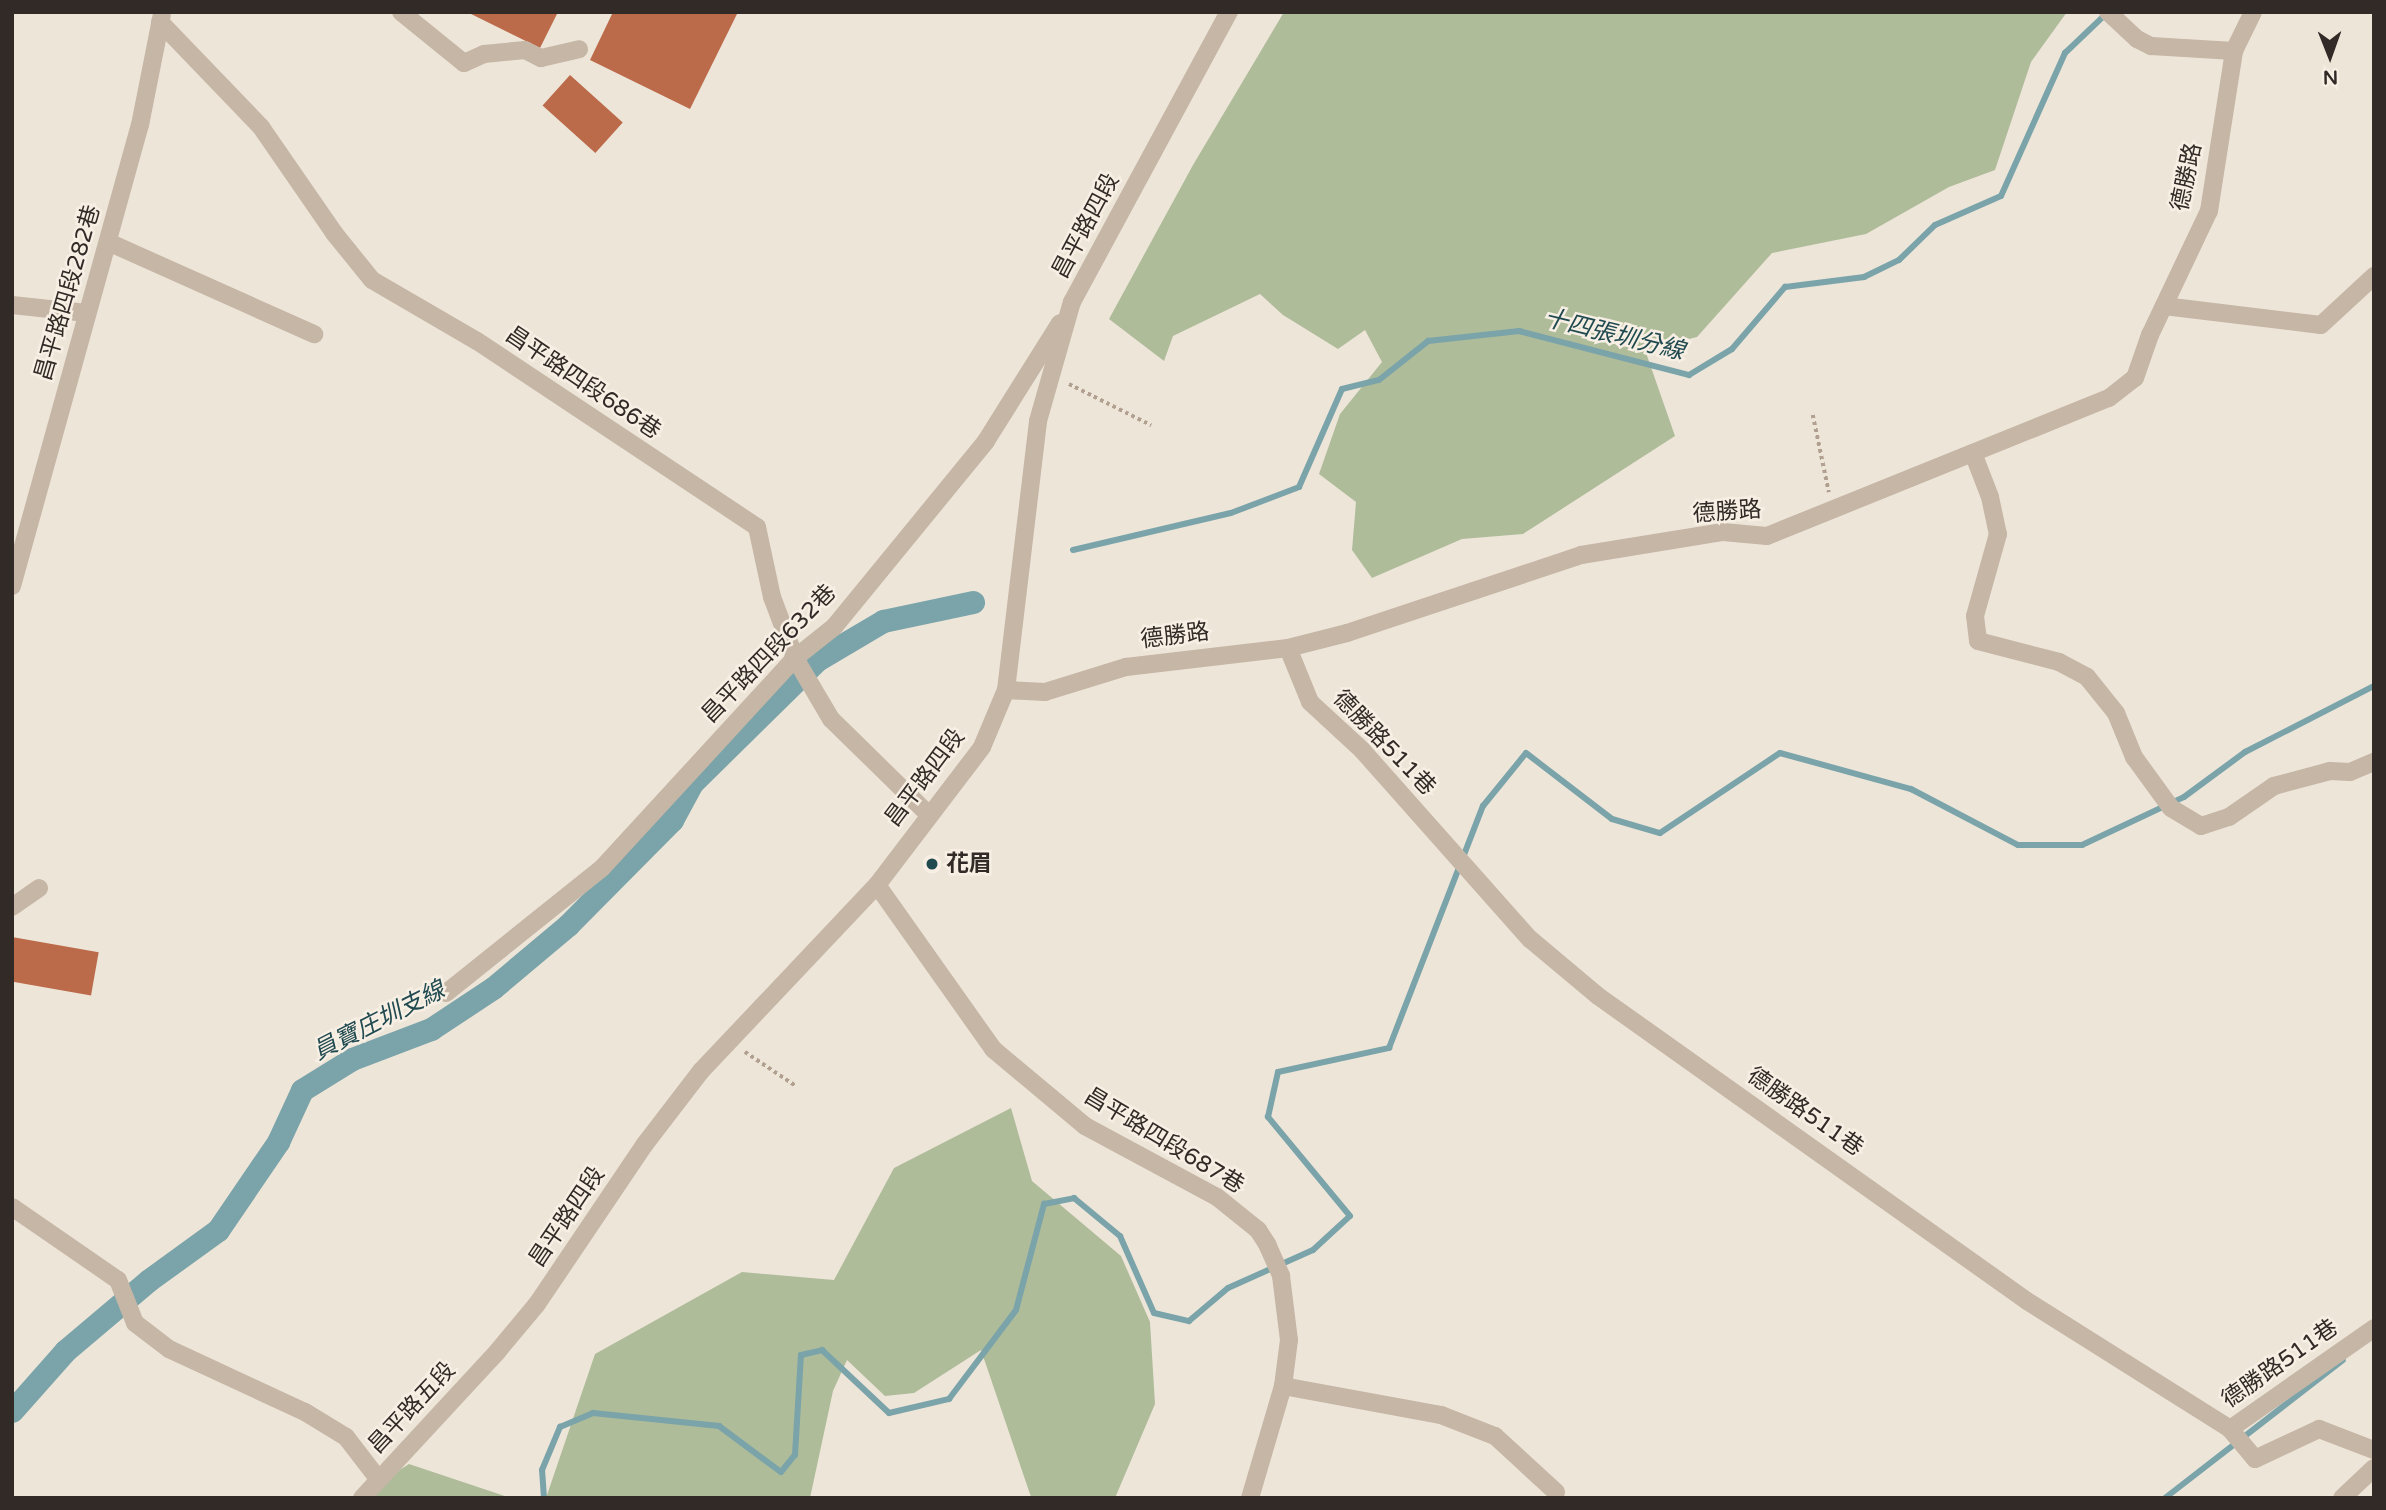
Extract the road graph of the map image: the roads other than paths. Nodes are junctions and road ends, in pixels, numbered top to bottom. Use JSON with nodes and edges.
{"nodes":[{"id":1,"x":401,"y":12,"type":"edge"},
{"id":2,"x":1229,"y":12,"type":"edge"},
{"id":3,"x":2108,"y":12,"type":"edge"},
{"id":4,"x":2253,"y":12,"type":"edge"},
{"id":5,"x":161,"y":17,"type":"edge"},
{"id":6,"x":579,"y":48,"type":"dead end"},
{"id":7,"x":2234,"y":51,"type":"junction"},
{"id":8,"x":108,"y":242,"type":"junction"},
{"id":9,"x":2374,"y":276,"type":"edge"},
{"id":10,"x":1072,"y":302,"type":"junction"},
{"id":11,"x":12,"y":305,"type":"edge"},
{"id":12,"x":2164,"y":306,"type":"junction"},
{"id":13,"x":87,"y":313,"type":"junction"},
{"id":14,"x":314,"y":334,"type":"dead end"},
{"id":15,"x":1973,"y":453,"type":"junction"},
{"id":16,"x":12,"y":586,"type":"edge"},
{"id":17,"x":1288,"y":648,"type":"junction"},
{"id":18,"x":794,"y":658,"type":"junction"},
{"id":19,"x":1006,"y":690,"type":"junction"},
{"id":20,"x":2374,"y":762,"type":"edge"},
{"id":21,"x":928,"y":814,"type":"junction"},
{"id":22,"x":877,"y":886,"type":"junction"},
{"id":23,"x":39,"y":888,"type":"dead end"},
{"id":24,"x":12,"y":907,"type":"edge"},
{"id":25,"x":446,"y":993,"type":"dead end"},
{"id":26,"x":12,"y":1207,"type":"edge"},
{"id":27,"x":2374,"y":1328,"type":"edge"},
{"id":28,"x":497,"y":1352,"type":"joint"},
{"id":29,"x":1283,"y":1386,"type":"junction"},
{"id":30,"x":2230,"y":1429,"type":"junction"},
{"id":31,"x":2374,"y":1450,"type":"edge"},
{"id":32,"x":2374,"y":1468,"type":"edge"},
{"id":33,"x":379,"y":1480,"type":"junction"},
{"id":34,"x":1556,"y":1492,"type":"dead end"},
{"id":35,"x":362,"y":1498,"type":"edge"},
{"id":36,"x":1250,"y":1498,"type":"edge"},
{"id":37,"x":2342,"y":1498,"type":"edge"}],
"edges":[{"from":1,"to":6,"type":"street"},
{"from":2,"to":10,"type":"street","name":"昌平路四段"},
{"from":3,"to":7,"type":"street"},
{"from":4,"to":7,"type":"street","name":"德勝路"},
{"from":5,"to":8,"type":"street","name":"昌平路四段282巷"},
{"from":5,"to":18,"type":"street","name":"昌平路四段686巷"},
{"from":7,"to":12,"type":"street","name":"德勝路"},
{"from":8,"to":13,"type":"street","name":"昌平路四段282巷"},
{"from":8,"to":14,"type":"street"},
{"from":9,"to":12,"type":"street"},
{"from":10,"to":18,"type":"street","name":"昌平路四段632巷"},
{"from":10,"to":19,"type":"street","name":"昌平路四段"},
{"from":11,"to":13,"type":"street"},
{"from":12,"to":15,"type":"street","name":"德勝路"},
{"from":13,"to":16,"type":"street","name":"昌平路四段282巷"},
{"from":15,"to":17,"type":"street","name":"德勝路"},
{"from":15,"to":20,"type":"street"},
{"from":17,"to":19,"type":"street","name":"德勝路"},
{"from":17,"to":30,"type":"street","name":"德勝路511巷"},
{"from":18,"to":21,"type":"street","name":"昌平路四段686巷"},
{"from":18,"to":25,"type":"street","name":"昌平路四段632巷"},
{"from":19,"to":21,"type":"street","name":"昌平路四段"},
{"from":21,"to":22,"type":"street","name":"昌平路四段"},
{"from":22,"to":28,"type":"street","name":"昌平路四段"},
{"from":22,"to":29,"type":"street","name":"昌平路四段687巷"},
{"from":23,"to":24,"type":"street"},
{"from":26,"to":33,"type":"street"},
{"from":27,"to":30,"type":"street","name":"德勝路511巷"},
{"from":28,"to":33,"type":"street","name":"昌平路五段"},
{"from":29,"to":34,"type":"street"},
{"from":29,"to":36,"type":"street"},
{"from":30,"to":31,"type":"street"},
{"from":32,"to":37,"type":"street"},
{"from":33,"to":35,"type":"street","name":"昌平路五段"}]}
